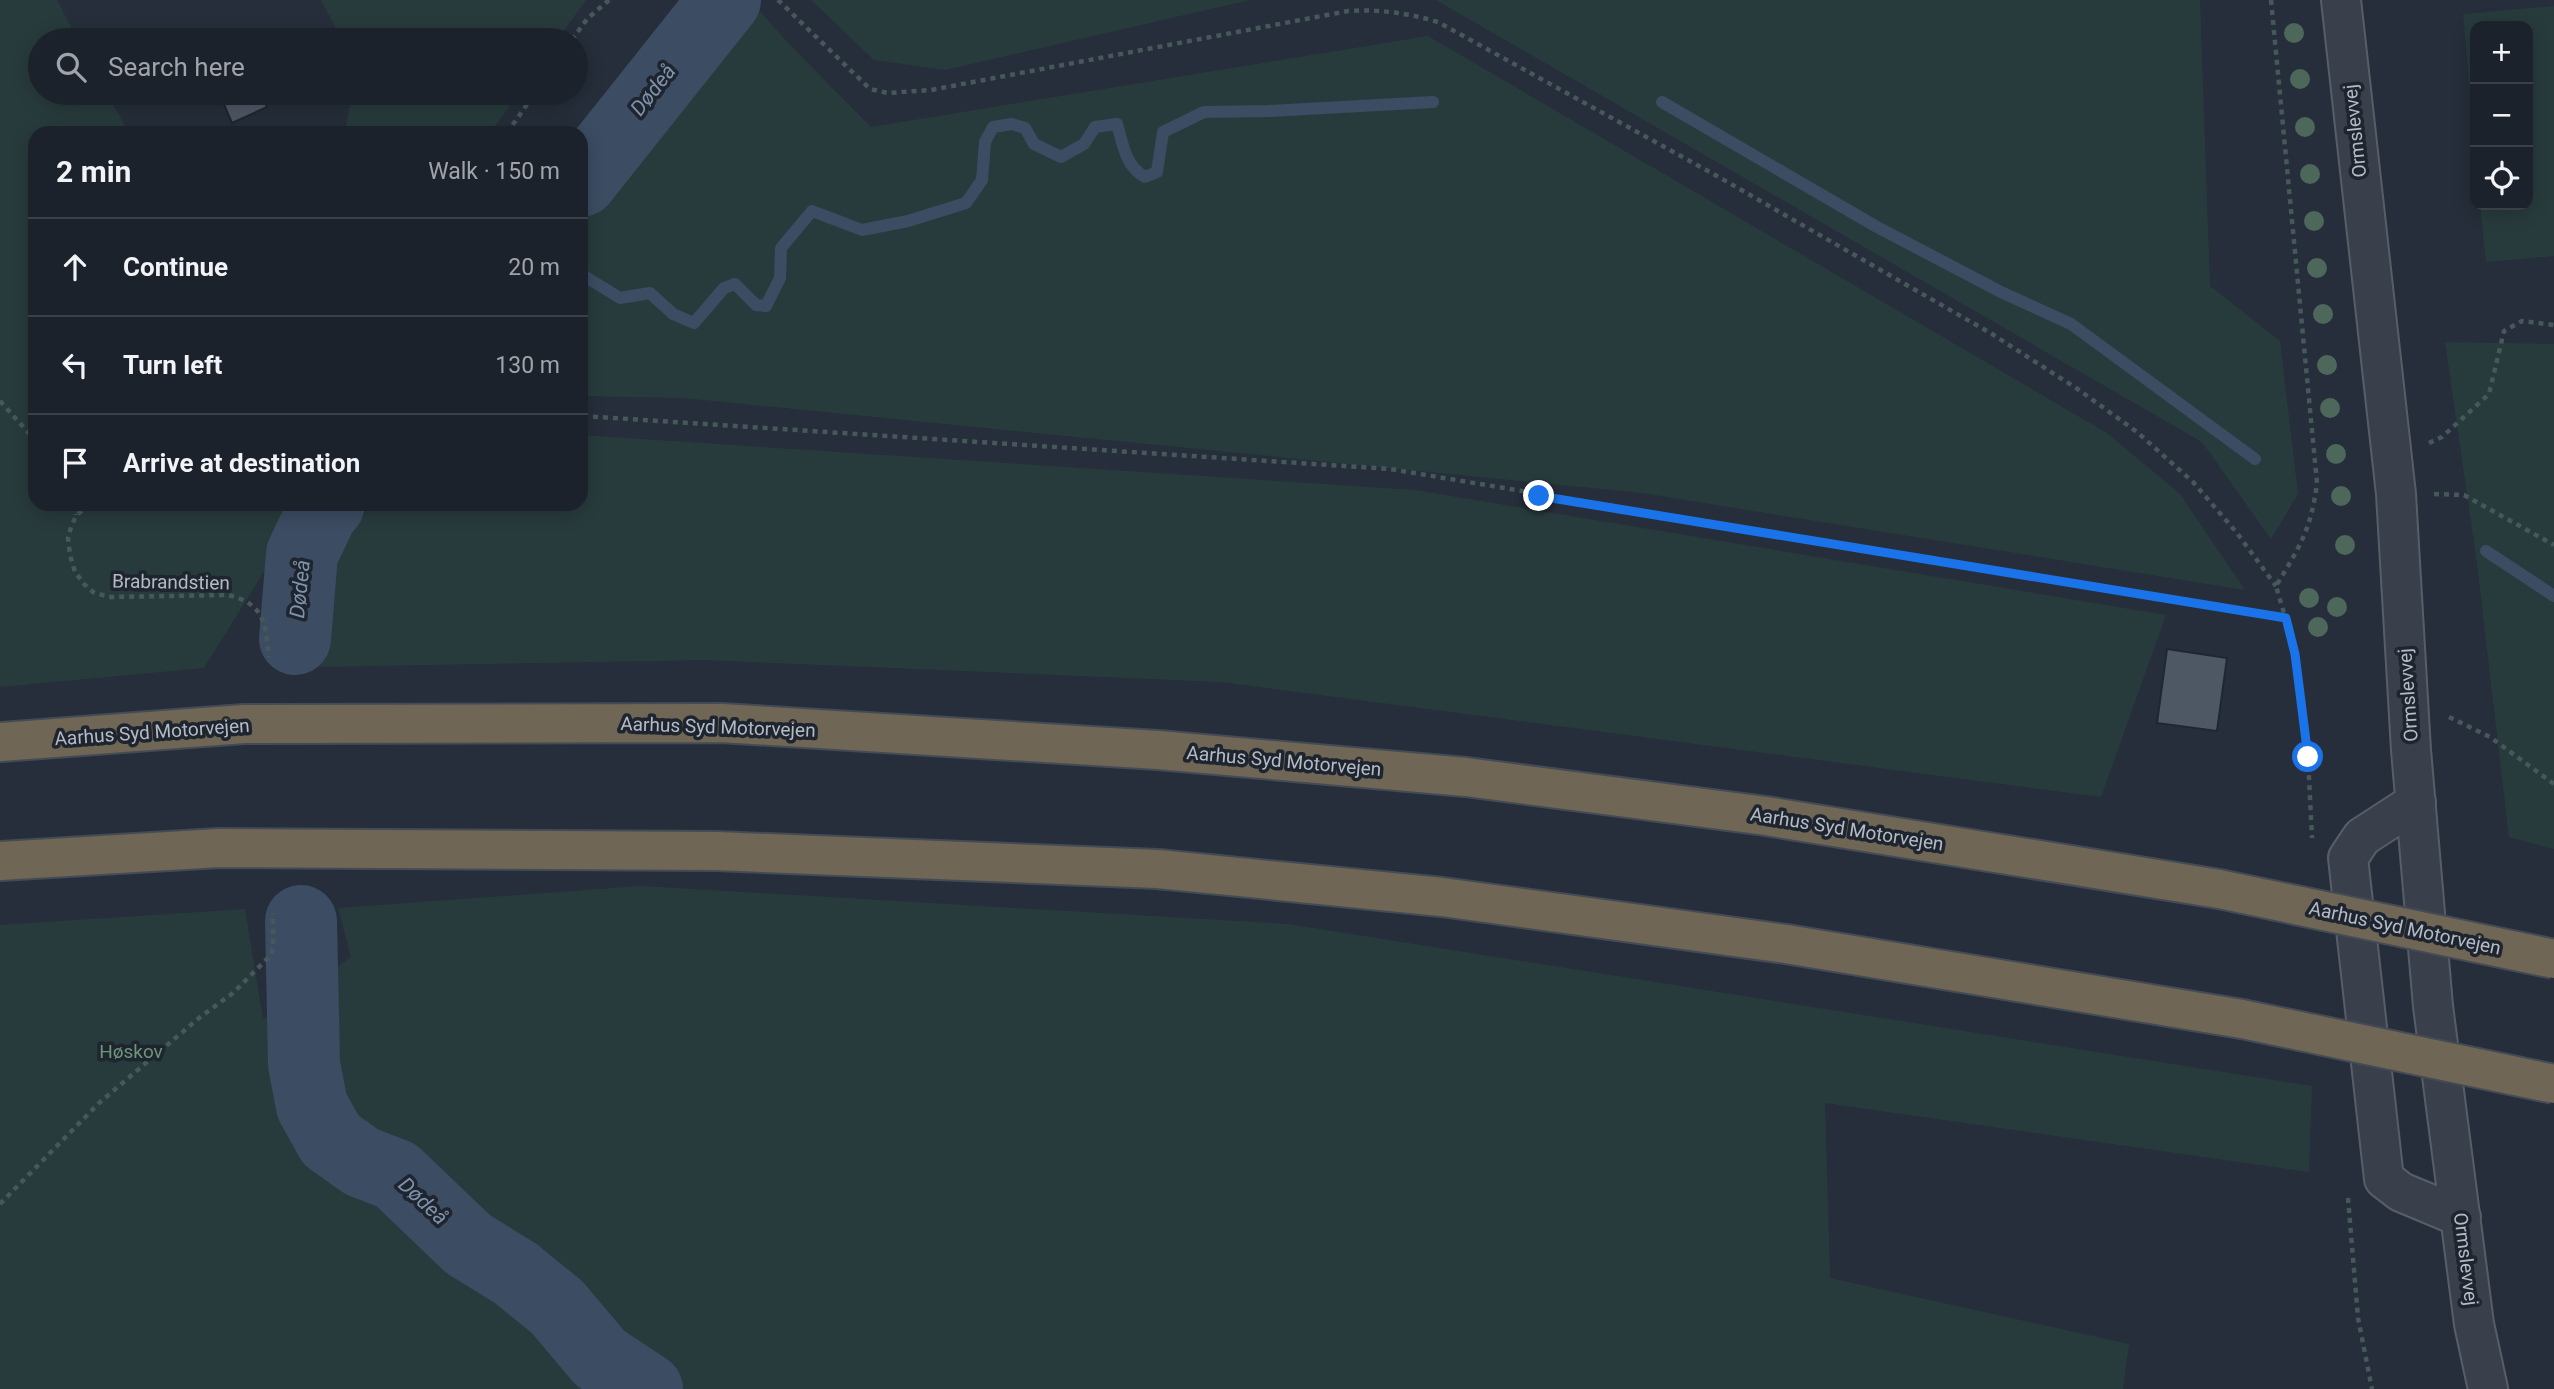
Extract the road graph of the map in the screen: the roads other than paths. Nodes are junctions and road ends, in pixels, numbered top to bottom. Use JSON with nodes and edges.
{"nodes":[{"id":1,"x":2341,"y":0,"type":"edge"},
{"id":2,"x":0,"y":742,"type":"edge"},
{"id":3,"x":2416,"y":802,"type":"junction"},
{"id":4,"x":0,"y":861,"type":"edge"},
{"id":5,"x":2554,"y":959,"type":"edge"},
{"id":6,"x":2554,"y":1084,"type":"edge"},
{"id":7,"x":2461,"y":1217,"type":"junction"},
{"id":8,"x":2488,"y":1389,"type":"edge"}],
"edges":[{"from":1,"to":3,"type":"street","name":"Ormslevvej"},
{"from":2,"to":5,"type":"highway","name":"Aarhus Syd Motorvejen","bridge":true},
{"from":3,"to":7,"type":"street","name":"Ormslevvej"},
{"from":3,"to":7,"type":"street"},
{"from":4,"to":6,"type":"highway","bridge":true},
{"from":7,"to":8,"type":"street","name":"Ormslevvej"}]}
